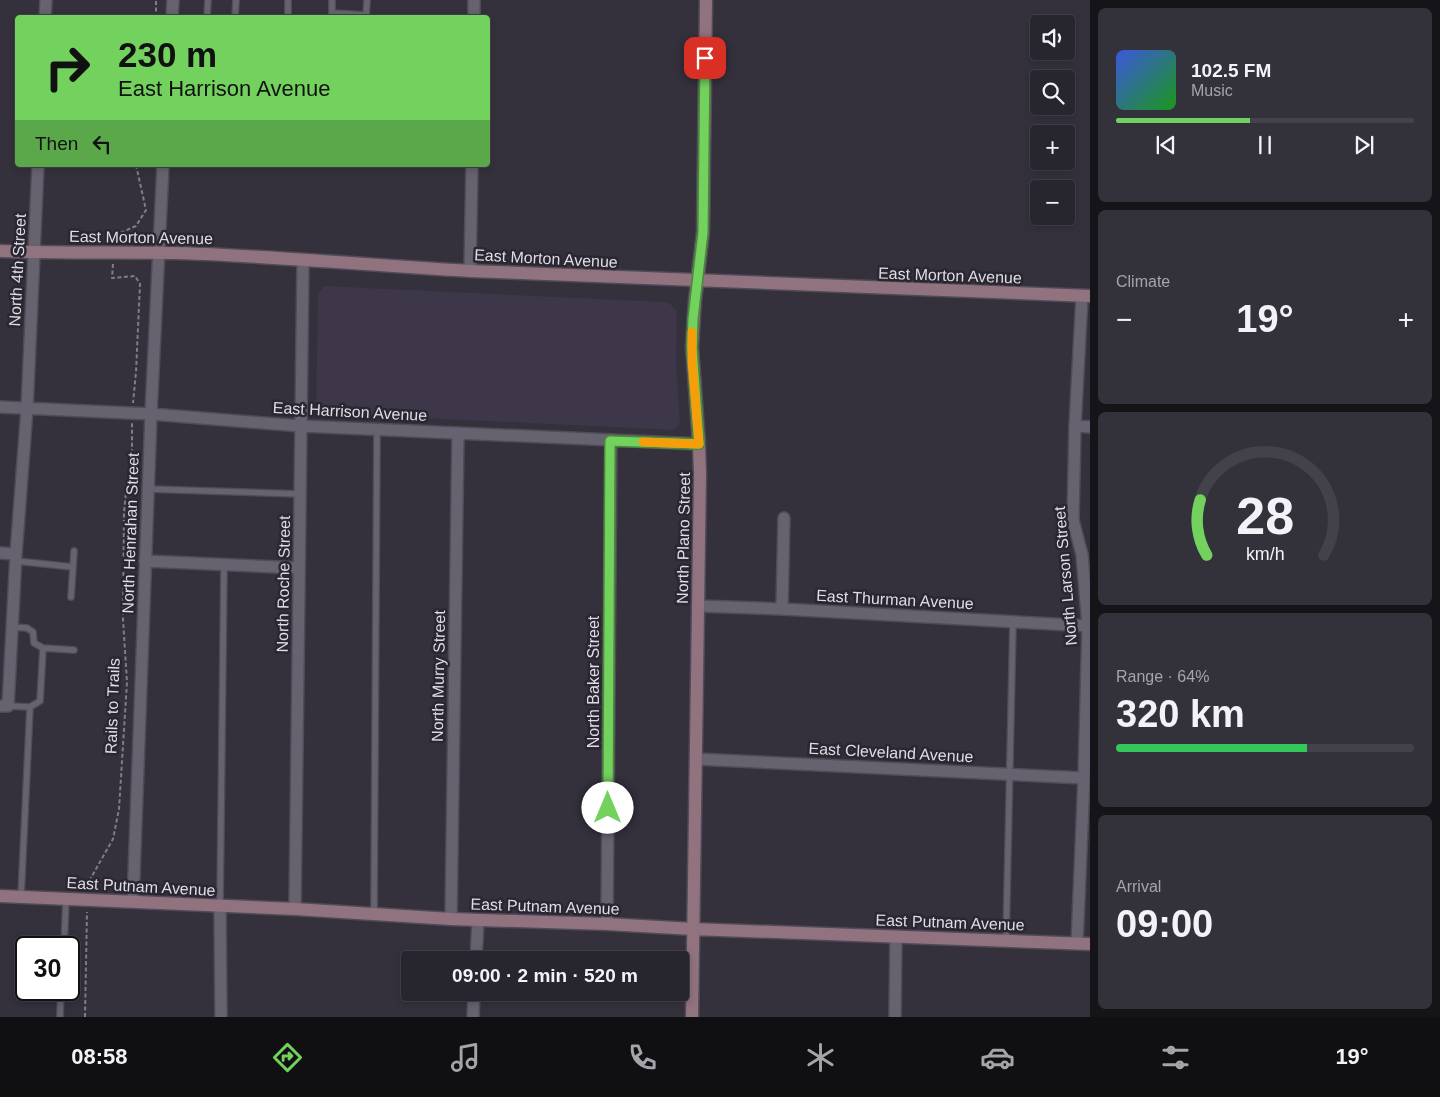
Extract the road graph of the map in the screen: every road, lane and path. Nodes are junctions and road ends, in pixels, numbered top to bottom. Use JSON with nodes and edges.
{"nodes":[{"id":1,"x":46,"y":0,"type":"edge"},
{"id":2,"x":156,"y":0,"type":"edge"},
{"id":3,"x":173,"y":0,"type":"edge"},
{"id":4,"x":208,"y":0,"type":"edge"},
{"id":5,"x":236,"y":0,"type":"edge"},
{"id":6,"x":288,"y":0,"type":"edge"},
{"id":7,"x":332,"y":0,"type":"edge"},
{"id":8,"x":367,"y":0,"type":"edge"},
{"id":9,"x":474,"y":0,"type":"edge"},
{"id":10,"x":706,"y":0,"type":"edge"},
{"id":11,"x":45,"y":15,"type":"edge"},
{"id":12,"x":156,"y":15,"type":"edge"},
{"id":13,"x":172,"y":15,"type":"edge"},
{"id":14,"x":207,"y":15,"type":"edge"},
{"id":15,"x":235,"y":15,"type":"edge"},
{"id":16,"x":288,"y":15,"type":"edge"},
{"id":17,"x":332,"y":15,"type":"edge"},
{"id":18,"x":366,"y":15,"type":"edge"},
{"id":19,"x":474,"y":15,"type":"edge"},
{"id":20,"x":38,"y":167,"type":"edge"},
{"id":21,"x":136,"y":167,"type":"edge"},
{"id":22,"x":163,"y":167,"type":"edge"},
{"id":23,"x":472,"y":167,"type":"edge"},
{"id":24,"x":115,"y":235,"type":"dead end"},
{"id":25,"x":0,"y":251,"type":"edge"},
{"id":26,"x":34,"y":252,"type":"junction"},
{"id":27,"x":158,"y":252,"type":"junction"},
{"id":28,"x":304,"y":260,"type":"junction"},
{"id":29,"x":113,"y":267,"type":"dead end"},
{"id":30,"x":470,"y":271,"type":"junction"},
{"id":31,"x":698,"y":281,"type":"junction"},
{"id":32,"x":1086,"y":296,"type":"edge"},
{"id":33,"x":132,"y":404,"type":"dead end"},
{"id":34,"x":0,"y":407,"type":"edge"},
{"id":35,"x":27,"y":409,"type":"junction"},
{"id":36,"x":151,"y":414,"type":"junction"},
{"id":37,"x":132,"y":425,"type":"dead end"},
{"id":38,"x":302,"y":426,"type":"junction"},
{"id":39,"x":1076,"y":426,"type":"junction"},
{"id":40,"x":1090,"y":427,"type":"edge"},
{"id":41,"x":377,"y":429,"type":"junction"},
{"id":42,"x":458,"y":434,"type":"junction"},
{"id":43,"x":610,"y":441,"type":"junction"},
{"id":44,"x":699,"y":444,"type":"junction"},
{"id":45,"x":148,"y":489,"type":"junction"},
{"id":46,"x":300,"y":494,"type":"junction"},
{"id":47,"x":784,"y":518,"type":"dead end"},
{"id":48,"x":74,"y":551,"type":"dead end"},
{"id":49,"x":0,"y":553,"type":"edge"},
{"id":50,"x":16,"y":558,"type":"junction"},
{"id":51,"x":145,"y":561,"type":"junction"},
{"id":52,"x":224,"y":565,"type":"junction"},
{"id":53,"x":73,"y":567,"type":"junction"},
{"id":54,"x":299,"y":568,"type":"junction"},
{"id":55,"x":71,"y":597,"type":"dead end"},
{"id":56,"x":698,"y":606,"type":"junction"},
{"id":57,"x":782,"y":609,"type":"junction"},
{"id":58,"x":1013,"y":622,"type":"junction"},
{"id":59,"x":1089,"y":626,"type":"edge"},
{"id":60,"x":12,"y":627,"type":"junction"},
{"id":61,"x":43,"y":648,"type":"junction"},
{"id":62,"x":74,"y":650,"type":"dead end"},
{"id":63,"x":4,"y":706,"type":"edge"},
{"id":64,"x":30,"y":707,"type":"junction"},
{"id":65,"x":696,"y":759,"type":"junction"},
{"id":66,"x":1011,"y":774,"type":"junction"},
{"id":67,"x":1084,"y":778,"type":"junction"},
{"id":68,"x":87,"y":891,"type":"dead end"},
{"id":69,"x":0,"y":896,"type":"edge"},
{"id":70,"x":21,"y":897,"type":"junction"},
{"id":71,"x":66,"y":900,"type":"junction"},
{"id":72,"x":133,"y":902,"type":"junction"},
{"id":73,"x":220,"y":906,"type":"junction"},
{"id":74,"x":295,"y":909,"type":"junction"},
{"id":75,"x":87,"y":913,"type":"dead end"},
{"id":76,"x":374,"y":914,"type":"junction"},
{"id":77,"x":451,"y":919,"type":"junction"},
{"id":78,"x":478,"y":920,"type":"junction"},
{"id":79,"x":607,"y":924,"type":"junction"},
{"id":80,"x":693,"y":929,"type":"junction"},
{"id":81,"x":64,"y":936,"type":"edge"},
{"id":82,"x":896,"y":936,"type":"junction"},
{"id":83,"x":1006,"y":941,"type":"junction"},
{"id":84,"x":1084,"y":944,"type":"edge"},
{"id":85,"x":476,"y":951,"type":"edge"},
{"id":86,"x":61,"y":1001,"type":"edge"},
{"id":87,"x":474,"y":1001,"type":"edge"},
{"id":88,"x":60,"y":1017,"type":"edge"},
{"id":89,"x":85,"y":1017,"type":"edge"},
{"id":90,"x":221,"y":1017,"type":"edge"},
{"id":91,"x":473,"y":1017,"type":"edge"},
{"id":92,"x":692,"y":1017,"type":"edge"},
{"id":93,"x":895,"y":1017,"type":"edge"}],
"edges":[{"from":1,"to":11,"type":"street"},
{"from":2,"to":12,"type":"path"},
{"from":3,"to":13,"type":"street"},
{"from":4,"to":14,"type":"lane"},
{"from":5,"to":15,"type":"lane"},
{"from":6,"to":16,"type":"lane"},
{"from":7,"to":17,"type":"lane"},
{"from":8,"to":18,"type":"lane"},
{"from":9,"to":19,"type":"street"},
{"from":10,"to":31,"type":"main road","name":"North Plano Street"},
{"from":20,"to":26,"type":"street","name":"North 4th Street"},
{"from":21,"to":24,"type":"path"},
{"from":22,"to":27,"type":"street","name":"North Henrahan Street"},
{"from":23,"to":30,"type":"street"},
{"from":25,"to":26,"type":"main road","name":"East Morton Avenue"},
{"from":26,"to":27,"type":"main road","name":"East Morton Avenue"},
{"from":26,"to":35,"type":"street","name":"North 4th Street"},
{"from":27,"to":28,"type":"main road","name":"East Morton Avenue"},
{"from":27,"to":36,"type":"street","name":"North Henrahan Street"},
{"from":28,"to":30,"type":"main road","name":"East Morton Avenue"},
{"from":28,"to":38,"type":"street","name":"North Roche Street"},
{"from":29,"to":33,"type":"path"},
{"from":30,"to":31,"type":"main road","name":"East Morton Avenue"},
{"from":31,"to":32,"type":"main road","name":"East Morton Avenue"},
{"from":31,"to":44,"type":"main road","name":"North Plano Street"},
{"from":32,"to":39,"type":"street","name":"North Larson Street"},
{"from":34,"to":35,"type":"street","name":"East Harrison Avenue"},
{"from":35,"to":36,"type":"street","name":"East Harrison Avenue"},
{"from":35,"to":50,"type":"street","name":"North 4th Street"},
{"from":36,"to":38,"type":"street","name":"East Harrison Avenue"},
{"from":36,"to":45,"type":"street","name":"North Henrahan Street"},
{"from":37,"to":68,"type":"path","name":"Rails to Trails"},
{"from":38,"to":41,"type":"street","name":"East Harrison Avenue"},
{"from":38,"to":46,"type":"street","name":"North Roche Street"},
{"from":39,"to":40,"type":"street"},
{"from":39,"to":59,"type":"street","name":"North Larson Street"},
{"from":41,"to":42,"type":"street","name":"East Harrison Avenue"},
{"from":41,"to":76,"type":"lane"},
{"from":42,"to":43,"type":"street","name":"East Harrison Avenue"},
{"from":42,"to":77,"type":"street","name":"North Murry Street"},
{"from":43,"to":44,"type":"street","name":"East Harrison Avenue"},
{"from":43,"to":79,"type":"street","name":"North Baker Street"},
{"from":44,"to":56,"type":"main road","name":"North Plano Street"},
{"from":45,"to":46,"type":"lane"},
{"from":45,"to":51,"type":"street","name":"North Henrahan Street"},
{"from":46,"to":54,"type":"street","name":"North Roche Street"},
{"from":47,"to":57,"type":"street"},
{"from":48,"to":53,"type":"lane"},
{"from":49,"to":50,"type":"street"},
{"from":50,"to":53,"type":"lane"},
{"from":50,"to":60,"type":"street","name":"North 4th Street"},
{"from":51,"to":52,"type":"street"},
{"from":51,"to":72,"type":"street","name":"North Henrahan Street"},
{"from":52,"to":54,"type":"street"},
{"from":52,"to":73,"type":"lane"},
{"from":53,"to":55,"type":"lane"},
{"from":54,"to":74,"type":"street","name":"North Roche Street"},
{"from":56,"to":57,"type":"street","name":"East Thurman Avenue"},
{"from":56,"to":65,"type":"main road","name":"North Plano Street"},
{"from":57,"to":58,"type":"street","name":"East Thurman Avenue"},
{"from":58,"to":59,"type":"street","name":"East Thurman Avenue"},
{"from":58,"to":66,"type":"lane"},
{"from":59,"to":67,"type":"street","name":"North Larson Street"},
{"from":60,"to":61,"type":"lane"},
{"from":60,"to":63,"type":"street","name":"North 4th Street"},
{"from":61,"to":62,"type":"lane"},
{"from":61,"to":64,"type":"lane"},
{"from":63,"to":64,"type":"lane"},
{"from":64,"to":70,"type":"lane"},
{"from":65,"to":66,"type":"street","name":"East Cleveland Avenue"},
{"from":65,"to":80,"type":"main road","name":"North Plano Street"},
{"from":66,"to":67,"type":"street","name":"East Cleveland Avenue"},
{"from":66,"to":83,"type":"lane"},
{"from":67,"to":84,"type":"street","name":"North Larson Street"},
{"from":69,"to":70,"type":"main road","name":"East Putnam Avenue"},
{"from":70,"to":71,"type":"main road","name":"East Putnam Avenue"},
{"from":71,"to":72,"type":"main road","name":"East Putnam Avenue"},
{"from":71,"to":81,"type":"lane"},
{"from":72,"to":73,"type":"main road","name":"East Putnam Avenue"},
{"from":73,"to":74,"type":"main road","name":"East Putnam Avenue"},
{"from":73,"to":90,"type":"street"},
{"from":74,"to":76,"type":"main road","name":"East Putnam Avenue"},
{"from":75,"to":89,"type":"path"},
{"from":76,"to":77,"type":"main road","name":"East Putnam Avenue"},
{"from":77,"to":78,"type":"main road","name":"East Putnam Avenue"},
{"from":78,"to":79,"type":"main road","name":"East Putnam Avenue"},
{"from":78,"to":85,"type":"street"},
{"from":79,"to":80,"type":"main road","name":"East Putnam Avenue"},
{"from":80,"to":82,"type":"main road","name":"East Putnam Avenue"},
{"from":80,"to":92,"type":"main road","name":"North Plano Street"},
{"from":82,"to":83,"type":"main road","name":"East Putnam Avenue"},
{"from":82,"to":93,"type":"street"},
{"from":83,"to":84,"type":"main road","name":"East Putnam Avenue"},
{"from":86,"to":88,"type":"lane"},
{"from":87,"to":91,"type":"street"}]}
